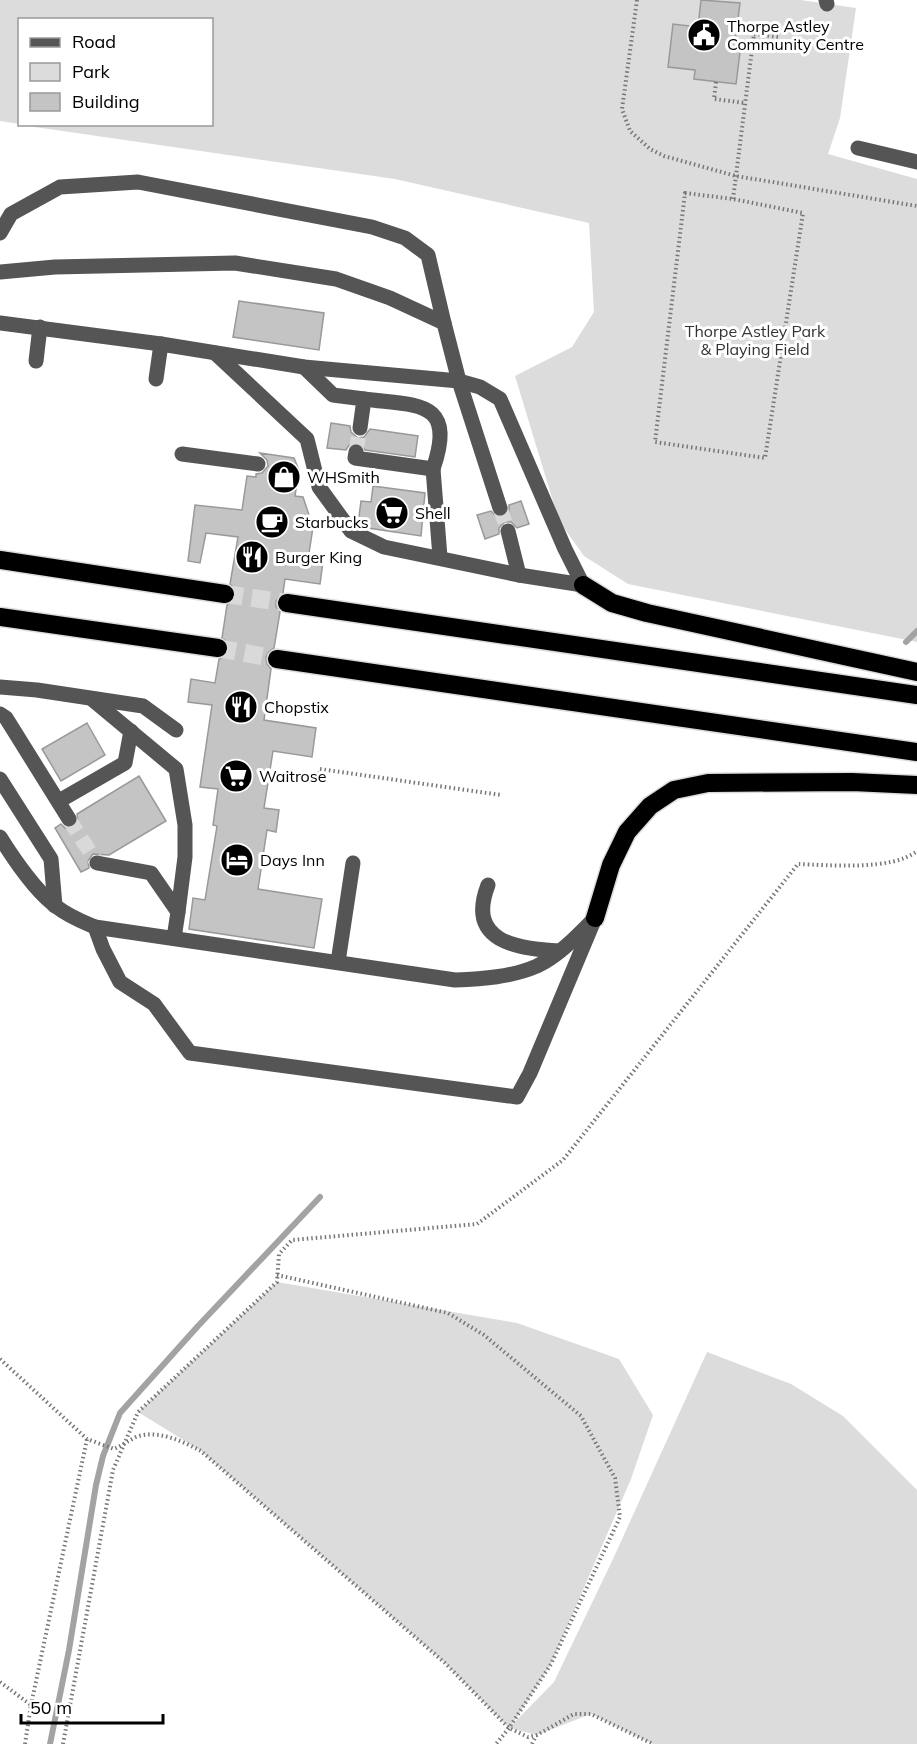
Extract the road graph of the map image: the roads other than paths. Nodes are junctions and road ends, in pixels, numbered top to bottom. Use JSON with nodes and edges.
{"nodes":[{"id":1,"x":858,"y":148,"type":"dead end"},
{"id":2,"x":917,"y":162,"type":"edge"},
{"id":3,"x":0,"y":233,"type":"edge"},
{"id":4,"x":0,"y":272,"type":"edge"},
{"id":5,"x":444,"y":322,"type":"junction"},
{"id":6,"x":0,"y":323,"type":"edge"},
{"id":7,"x":40,"y":327,"type":"junction"},
{"id":8,"x":161,"y":344,"type":"junction"},
{"id":9,"x":215,"y":354,"type":"junction"},
{"id":10,"x":36,"y":361,"type":"dead end"},
{"id":11,"x":304,"y":367,"type":"junction"},
{"id":12,"x":156,"y":379,"type":"dead end"},
{"id":13,"x":459,"y":381,"type":"junction"},
{"id":14,"x":364,"y":399,"type":"junction"},
{"id":15,"x":360,"y":428,"type":"tunnel mouth"},
{"id":16,"x":356,"y":452,"type":"dead end"},
{"id":17,"x":182,"y":454,"type":"dead end"},
{"id":18,"x":258,"y":464,"type":"dead end"},
{"id":19,"x":433,"y":469,"type":"junction"},
{"id":20,"x":500,"y":508,"type":"tunnel mouth"},
{"id":21,"x":508,"y":531,"type":"tunnel mouth"},
{"id":22,"x":440,"y":557,"type":"junction"},
{"id":23,"x":0,"y":560,"type":"edge"},
{"id":24,"x":519,"y":574,"type":"junction"},
{"id":25,"x":583,"y":585,"type":"junction"},
{"id":26,"x":225,"y":594,"type":"tunnel mouth"},
{"id":27,"x":288,"y":603,"type":"tunnel mouth"},
{"id":28,"x":0,"y":616,"type":"edge"},
{"id":29,"x":218,"y":648,"type":"tunnel mouth"},
{"id":30,"x":277,"y":659,"type":"tunnel mouth"},
{"id":31,"x":917,"y":672,"type":"edge"},
{"id":32,"x":0,"y":687,"type":"edge"},
{"id":33,"x":917,"y":695,"type":"edge"},
{"id":34,"x":93,"y":700,"type":"junction"},
{"id":35,"x":0,"y":714,"type":"edge"},
{"id":36,"x":176,"y":730,"type":"dead end"},
{"id":37,"x":131,"y":731,"type":"junction"},
{"id":38,"x":917,"y":752,"type":"edge"},
{"id":39,"x":0,"y":779,"type":"edge"},
{"id":40,"x":917,"y":785,"type":"edge"},
{"id":41,"x":59,"y":801,"type":"junction"},
{"id":42,"x":69,"y":819,"type":"tunnel mouth"},
{"id":43,"x":0,"y":837,"type":"edge"},
{"id":44,"x":97,"y":863,"type":"dead end"},
{"id":45,"x":353,"y":863,"type":"dead end"},
{"id":46,"x":488,"y":885,"type":"dead end"},
{"id":47,"x":55,"y":906,"type":"junction"},
{"id":48,"x":178,"y":912,"type":"junction"},
{"id":49,"x":595,"y":918,"type":"junction"},
{"id":50,"x":95,"y":927,"type":"junction"},
{"id":51,"x":174,"y":938,"type":"junction"},
{"id":52,"x":560,"y":951,"type":"junction"},
{"id":53,"x":338,"y":962,"type":"junction"}],
"edges":[{"from":1,"to":2,"type":"lane"},
{"from":3,"to":5,"type":"lane"},
{"from":4,"to":5,"type":"lane"},
{"from":5,"to":13,"type":"lane"},
{"from":6,"to":7,"type":"lane"},
{"from":7,"to":8,"type":"lane"},
{"from":7,"to":10,"type":"lane"},
{"from":8,"to":9,"type":"lane"},
{"from":8,"to":12,"type":"lane"},
{"from":9,"to":11,"type":"lane"},
{"from":9,"to":22,"type":"lane"},
{"from":11,"to":13,"type":"lane"},
{"from":11,"to":14,"type":"lane"},
{"from":13,"to":20,"type":"lane"},
{"from":13,"to":25,"type":"lane"},
{"from":14,"to":15,"type":"lane"},
{"from":14,"to":19,"type":"lane"},
{"from":16,"to":19,"type":"lane"},
{"from":17,"to":18,"type":"lane"},
{"from":19,"to":22,"type":"lane"},
{"from":21,"to":24,"type":"lane"},
{"from":22,"to":24,"type":"lane"},
{"from":23,"to":26,"type":"highway"},
{"from":24,"to":25,"type":"lane"},
{"from":25,"to":31,"type":"highway"},
{"from":27,"to":33,"type":"highway"},
{"from":28,"to":29,"type":"highway"},
{"from":30,"to":38,"type":"highway"},
{"from":32,"to":34,"type":"lane"},
{"from":34,"to":36,"type":"lane"},
{"from":34,"to":37,"type":"lane"},
{"from":35,"to":41,"type":"lane"},
{"from":37,"to":41,"type":"lane"},
{"from":37,"to":48,"type":"lane"},
{"from":39,"to":47,"type":"lane"},
{"from":40,"to":49,"type":"highway"},
{"from":41,"to":42,"type":"lane"},
{"from":43,"to":47,"type":"lane"},
{"from":44,"to":48,"type":"lane"},
{"from":45,"to":53,"type":"lane"},
{"from":46,"to":52,"type":"lane"},
{"from":47,"to":50,"type":"lane"},
{"from":48,"to":51,"type":"lane"},
{"from":49,"to":50,"type":"lane"},
{"from":49,"to":52,"type":"lane"},
{"from":50,"to":51,"type":"lane"},
{"from":51,"to":53,"type":"lane"},
{"from":52,"to":53,"type":"lane"}]}
